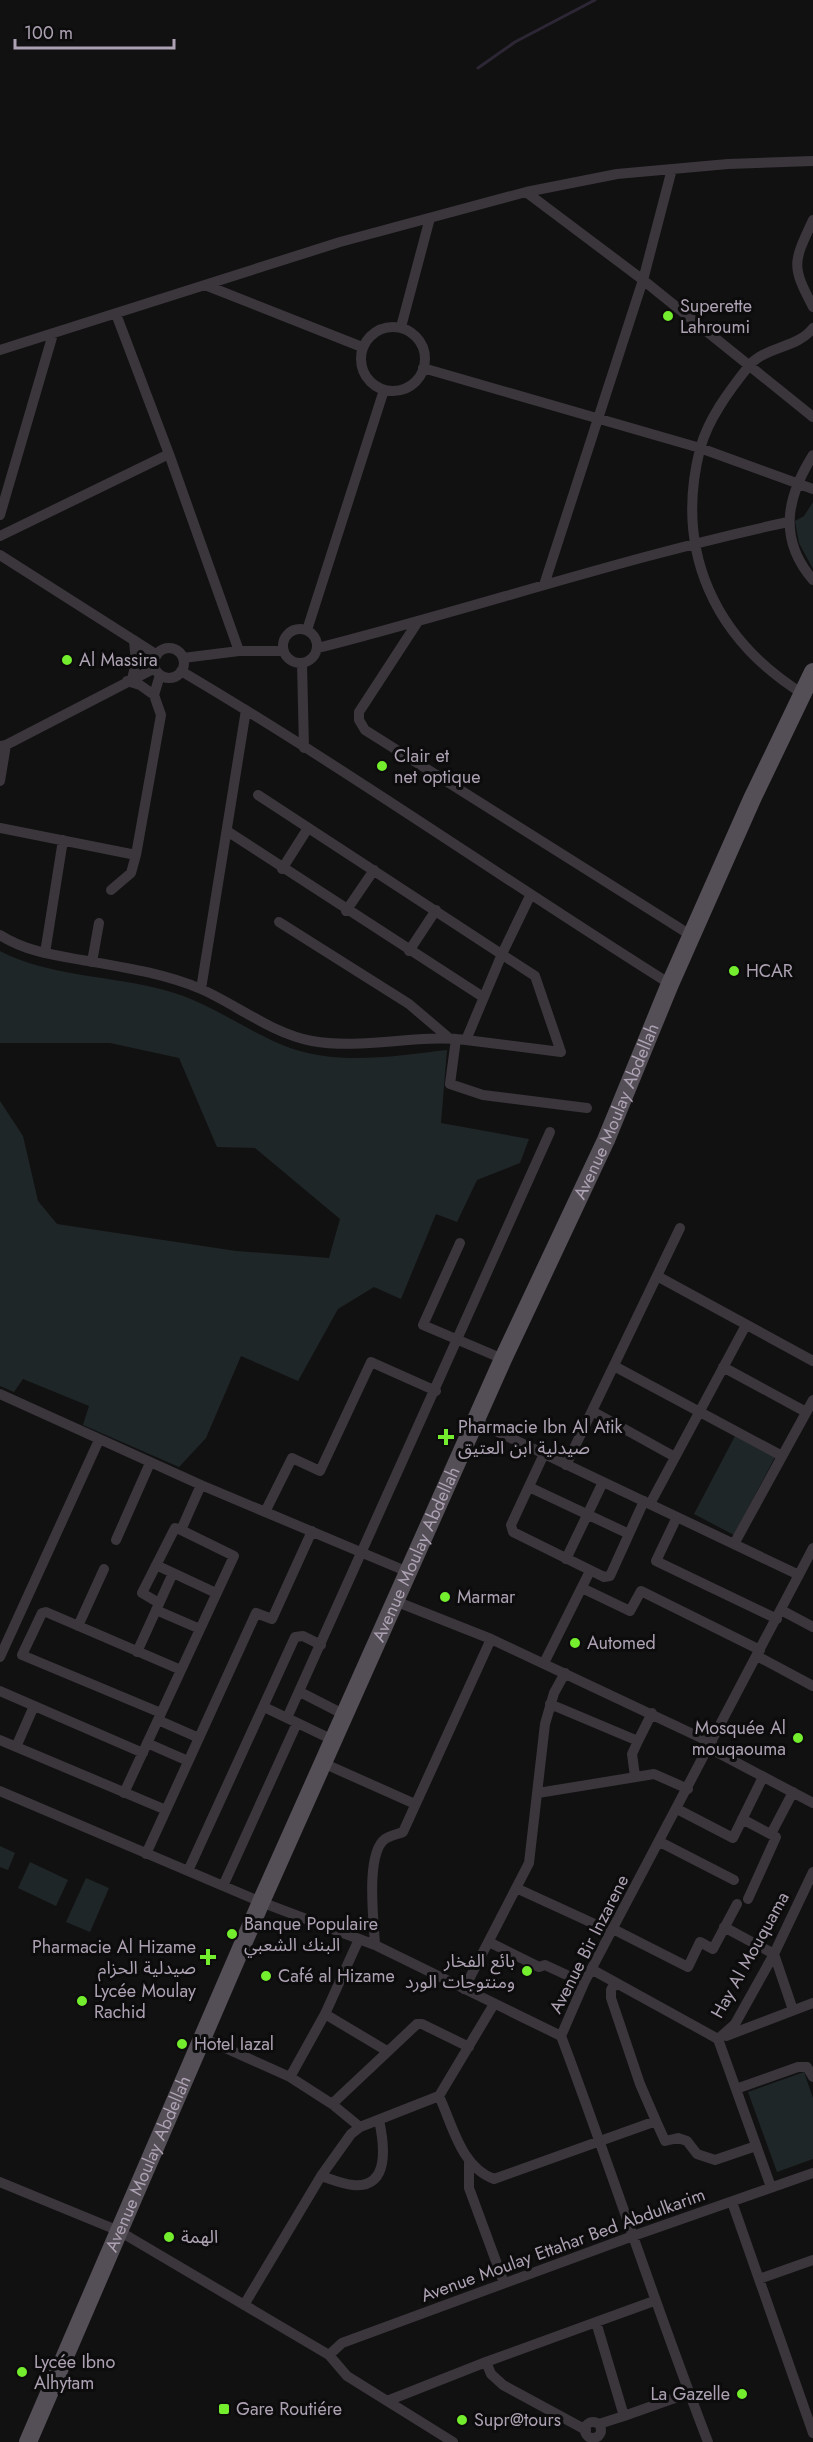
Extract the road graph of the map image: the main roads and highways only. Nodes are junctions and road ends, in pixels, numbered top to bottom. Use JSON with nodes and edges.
{"nodes":[{"id":1,"x":813,"y":672,"type":"edge"},
{"id":2,"x":28,"y":2442,"type":"edge"}],
"edges":[{"from":1,"to":2,"type":"main road","name":"Avenue Moulay Abdellah"}]}
